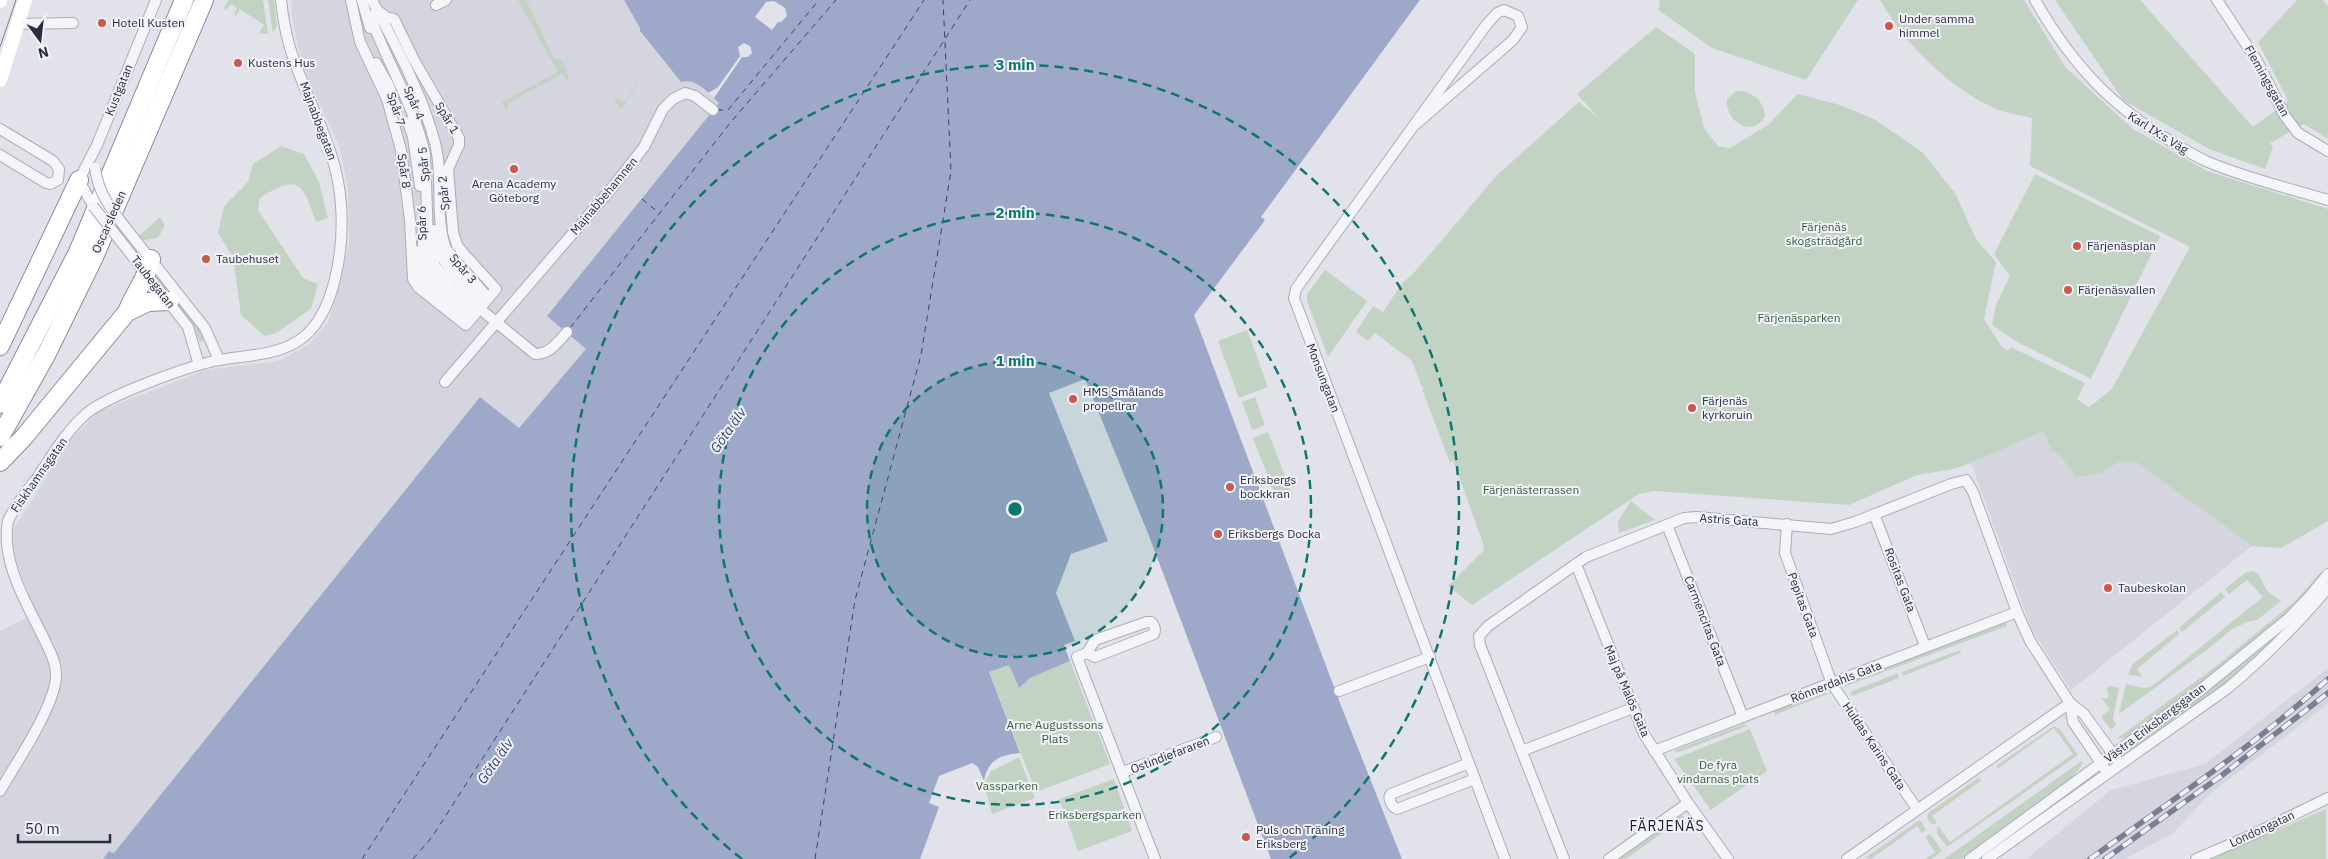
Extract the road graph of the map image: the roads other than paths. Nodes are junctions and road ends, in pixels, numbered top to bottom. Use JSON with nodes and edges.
{"nodes":[{"id":1,"x":25,"y":0,"type":"edge"},
{"id":2,"x":156,"y":0,"type":"edge"},
{"id":3,"x":184,"y":0,"type":"edge"},
{"id":4,"x":204,"y":0,"type":"edge"},
{"id":5,"x":281,"y":0,"type":"edge"},
{"id":6,"x":351,"y":0,"type":"edge"},
{"id":7,"x":357,"y":0,"type":"edge"},
{"id":8,"x":362,"y":0,"type":"edge"},
{"id":9,"x":372,"y":0,"type":"edge"},
{"id":10,"x":446,"y":0,"type":"edge"},
{"id":11,"x":2036,"y":0,"type":"edge"},
{"id":12,"x":2217,"y":0,"type":"edge"},
{"id":13,"x":436,"y":5,"type":"dead end"},
{"id":14,"x":377,"y":10,"type":"junction"},
{"id":15,"x":74,"y":23,"type":"dead end"},
{"id":16,"x":17,"y":24,"type":"junction"},
{"id":17,"x":0,"y":80,"type":"edge"},
{"id":18,"x":714,"y":110,"type":"dead end"},
{"id":19,"x":1416,"y":124,"type":"junction"},
{"id":20,"x":0,"y":129,"type":"edge"},
{"id":21,"x":96,"y":145,"type":"junction"},
{"id":22,"x":2328,"y":151,"type":"edge"},
{"id":23,"x":0,"y":155,"type":"edge"},
{"id":24,"x":82,"y":185,"type":"junction"},
{"id":25,"x":2328,"y":200,"type":"edge"},
{"id":26,"x":93,"y":206,"type":"junction"},
{"id":27,"x":112,"y":211,"type":"junction"},
{"id":28,"x":67,"y":216,"type":"junction"},
{"id":29,"x":150,"y":266,"type":"junction"},
{"id":30,"x":170,"y":301,"type":"junction"},
{"id":31,"x":481,"y":306,"type":"junction"},
{"id":32,"x":128,"y":312,"type":"junction"},
{"id":33,"x":496,"y":323,"type":"junction"},
{"id":34,"x":566,"y":332,"type":"dead end"},
{"id":35,"x":0,"y":346,"type":"edge"},
{"id":36,"x":219,"y":360,"type":"junction"},
{"id":37,"x":200,"y":365,"type":"junction"},
{"id":38,"x":445,"y":382,"type":"dead end"},
{"id":39,"x":0,"y":404,"type":"edge"},
{"id":40,"x":0,"y":437,"type":"edge"},
{"id":41,"x":0,"y":462,"type":"edge"},
{"id":42,"x":1874,"y":514,"type":"junction"},
{"id":43,"x":1787,"y":524,"type":"junction"},
{"id":44,"x":1667,"y":525,"type":"junction"},
{"id":45,"x":1576,"y":564,"type":"junction"},
{"id":46,"x":2328,"y":574,"type":"edge"},
{"id":47,"x":2328,"y":588,"type":"edge"},
{"id":48,"x":2017,"y":612,"type":"junction"},
{"id":49,"x":1926,"y":646,"type":"junction"},
{"id":50,"x":1087,"y":653,"type":"junction"},
{"id":51,"x":1430,"y":657,"type":"junction"},
{"id":52,"x":1832,"y":684,"type":"junction"},
{"id":53,"x":1339,"y":691,"type":"dead end"},
{"id":54,"x":2070,"y":703,"type":"junction"},
{"id":55,"x":1633,"y":708,"type":"junction"},
{"id":56,"x":1743,"y":717,"type":"junction"},
{"id":57,"x":1216,"y":737,"type":"dead end"},
{"id":58,"x":1522,"y":751,"type":"junction"},
{"id":59,"x":1654,"y":751,"type":"junction"},
{"id":60,"x":2113,"y":755,"type":"junction"},
{"id":61,"x":1469,"y":763,"type":"junction"},
{"id":62,"x":2101,"y":764,"type":"junction"},
{"id":63,"x":2120,"y":764,"type":"junction"},
{"id":64,"x":1123,"y":772,"type":"junction"},
{"id":65,"x":2108,"y":773,"type":"junction"},
{"id":66,"x":1475,"y":779,"type":"junction"},
{"id":67,"x":0,"y":792,"type":"edge"},
{"id":68,"x":2328,"y":798,"type":"edge"},
{"id":69,"x":1688,"y":803,"type":"junction"},
{"id":70,"x":1917,"y":808,"type":"junction"},
{"id":71,"x":1155,"y":859,"type":"edge"},
{"id":72,"x":1505,"y":859,"type":"edge"},
{"id":73,"x":1564,"y":859,"type":"edge"},
{"id":74,"x":1609,"y":859,"type":"edge"},
{"id":75,"x":1728,"y":859,"type":"edge"},
{"id":76,"x":1847,"y":859,"type":"edge"},
{"id":77,"x":1970,"y":859,"type":"edge"},
{"id":78,"x":1987,"y":859,"type":"edge"},
{"id":79,"x":2196,"y":859,"type":"edge"}],
"edges":[{"from":1,"to":16,"type":"street"},
{"from":2,"to":21,"type":"street","name":"Kustgatan"},
{"from":3,"to":39,"type":"highway","name":"Oscarsleden"},
{"from":4,"to":40,"type":"highway","name":"Oscarsleden"},
{"from":5,"to":36,"type":"street","name":"Majnabbegatan"},
{"from":6,"to":31,"type":"street","name":"Spår 8"},
{"from":7,"to":31,"type":"street","name":"Spår 7"},
{"from":8,"to":31,"type":"street","name":"Spår 6"},
{"from":9,"to":14,"type":"street"},
{"from":10,"to":13,"type":"street"},
{"from":11,"to":25,"type":"street","name":"Karl IX:s Väg"},
{"from":12,"to":22,"type":"street","name":"Flemingsgatan"},
{"from":14,"to":31,"type":"street","name":"Spår 4"},
{"from":14,"to":31,"type":"street","name":"Spår 2"},
{"from":15,"to":16,"type":"street"},
{"from":16,"to":17,"type":"street"},
{"from":18,"to":33,"type":"street","name":"Majnabbehamnen"},
{"from":19,"to":19,"type":"street","name":"Monsungatan"},
{"from":19,"to":51,"type":"street","name":"Monsungatan"},
{"from":20,"to":23,"type":"street"},
{"from":21,"to":24,"type":"street","name":"Kustgatan"},
{"from":21,"to":27,"type":"street","name":"Taubegatan","bridge":true},
{"from":24,"to":26,"type":"street","name":"Taubegatan"},
{"from":24,"to":28,"type":"highway"},
{"from":26,"to":27,"type":"street","bridge":true},
{"from":26,"to":28,"type":"highway"},
{"from":26,"to":29,"type":"street","name":"Taubegatan","bridge":true},
{"from":27,"to":29,"type":"street","name":"Taubegatan","bridge":true},
{"from":28,"to":35,"type":"highway"},
{"from":29,"to":30,"type":"street","name":"Taubegatan"},
{"from":29,"to":32,"type":"highway"},
{"from":29,"to":36,"type":"street","name":"Taubegatan"},
{"from":30,"to":32,"type":"highway"},
{"from":30,"to":37,"type":"street","name":"Taubegatan"},
{"from":31,"to":33,"type":"street"},
{"from":32,"to":41,"type":"highway"},
{"from":33,"to":34,"type":"street"},
{"from":33,"to":38,"type":"street","name":"Majnabbehamnen"},
{"from":36,"to":37,"type":"street","name":"Majnabbegatan"},
{"from":37,"to":67,"type":"street","name":"Fiskhamnsgatan"},
{"from":42,"to":43,"type":"street","name":"Astris Gata"},
{"from":42,"to":48,"type":"street","name":"Astris Gata"},
{"from":42,"to":49,"type":"street","name":"Rositas Gata"},
{"from":43,"to":44,"type":"street","name":"Astris Gata"},
{"from":43,"to":52,"type":"street","name":"Pepitas Gata"},
{"from":44,"to":45,"type":"street","name":"Astris Gata"},
{"from":44,"to":56,"type":"street","name":"Carmencitas Gata"},
{"from":45,"to":55,"type":"street","name":"Maj på Malös Gata"},
{"from":45,"to":58,"type":"street","name":"Astris Gata"},
{"from":46,"to":60,"type":"street","name":"Västra Eriksbergsgatan"},
{"from":47,"to":63,"type":"street","name":"Västra Eriksbergsgatan"},
{"from":48,"to":49,"type":"street","name":"Rönnerdahls Gata"},
{"from":48,"to":54,"type":"street","name":"Astris Gata"},
{"from":49,"to":52,"type":"street","name":"Rönnerdahls Gata"},
{"from":50,"to":50,"type":"street"},
{"from":50,"to":64,"type":"street","name":"Ostindiefararen"},
{"from":51,"to":53,"type":"street"},
{"from":51,"to":61,"type":"street","name":"Monsungatan"},
{"from":52,"to":56,"type":"street","name":"Rönnerdahls Gata"},
{"from":52,"to":70,"type":"street","name":"Huldas Karins Gata"},
{"from":54,"to":60,"type":"street","name":"Astris Gata"},
{"from":54,"to":62,"type":"street","name":"Astris Gata"},
{"from":54,"to":70,"type":"street"},
{"from":55,"to":58,"type":"street"},
{"from":55,"to":59,"type":"street","name":"Maj på Malös Gata"},
{"from":56,"to":59,"type":"street","name":"Rönnerdahls Gata"},
{"from":57,"to":64,"type":"street","name":"Ostindiefararen"},
{"from":58,"to":73,"type":"street","name":"Astris Gata"},
{"from":59,"to":69,"type":"street","name":"Maj på Malös Gata"},
{"from":60,"to":62,"type":"street","name":"Västra Eriksbergsgatan"},
{"from":60,"to":63,"type":"street","name":"Astris Gata"},
{"from":61,"to":66,"type":"street","name":"Monsungatan"},
{"from":61,"to":66,"type":"street"},
{"from":62,"to":65,"type":"street","name":"Astris Gata"},
{"from":62,"to":77,"type":"street","name":"Västra Eriksbergsgatan"},
{"from":63,"to":65,"type":"street","name":"Västra Eriksbergsgatan"},
{"from":64,"to":71,"type":"street","name":"Ostindiefararen"},
{"from":65,"to":78,"type":"street","name":"Västra Eriksbergsgatan"},
{"from":66,"to":72,"type":"street","name":"Monsungatan"},
{"from":68,"to":79,"type":"street","name":"Londongatan"},
{"from":69,"to":74,"type":"street"},
{"from":69,"to":75,"type":"street","name":"Maj på Malös Gata"},
{"from":70,"to":76,"type":"street"}]}
